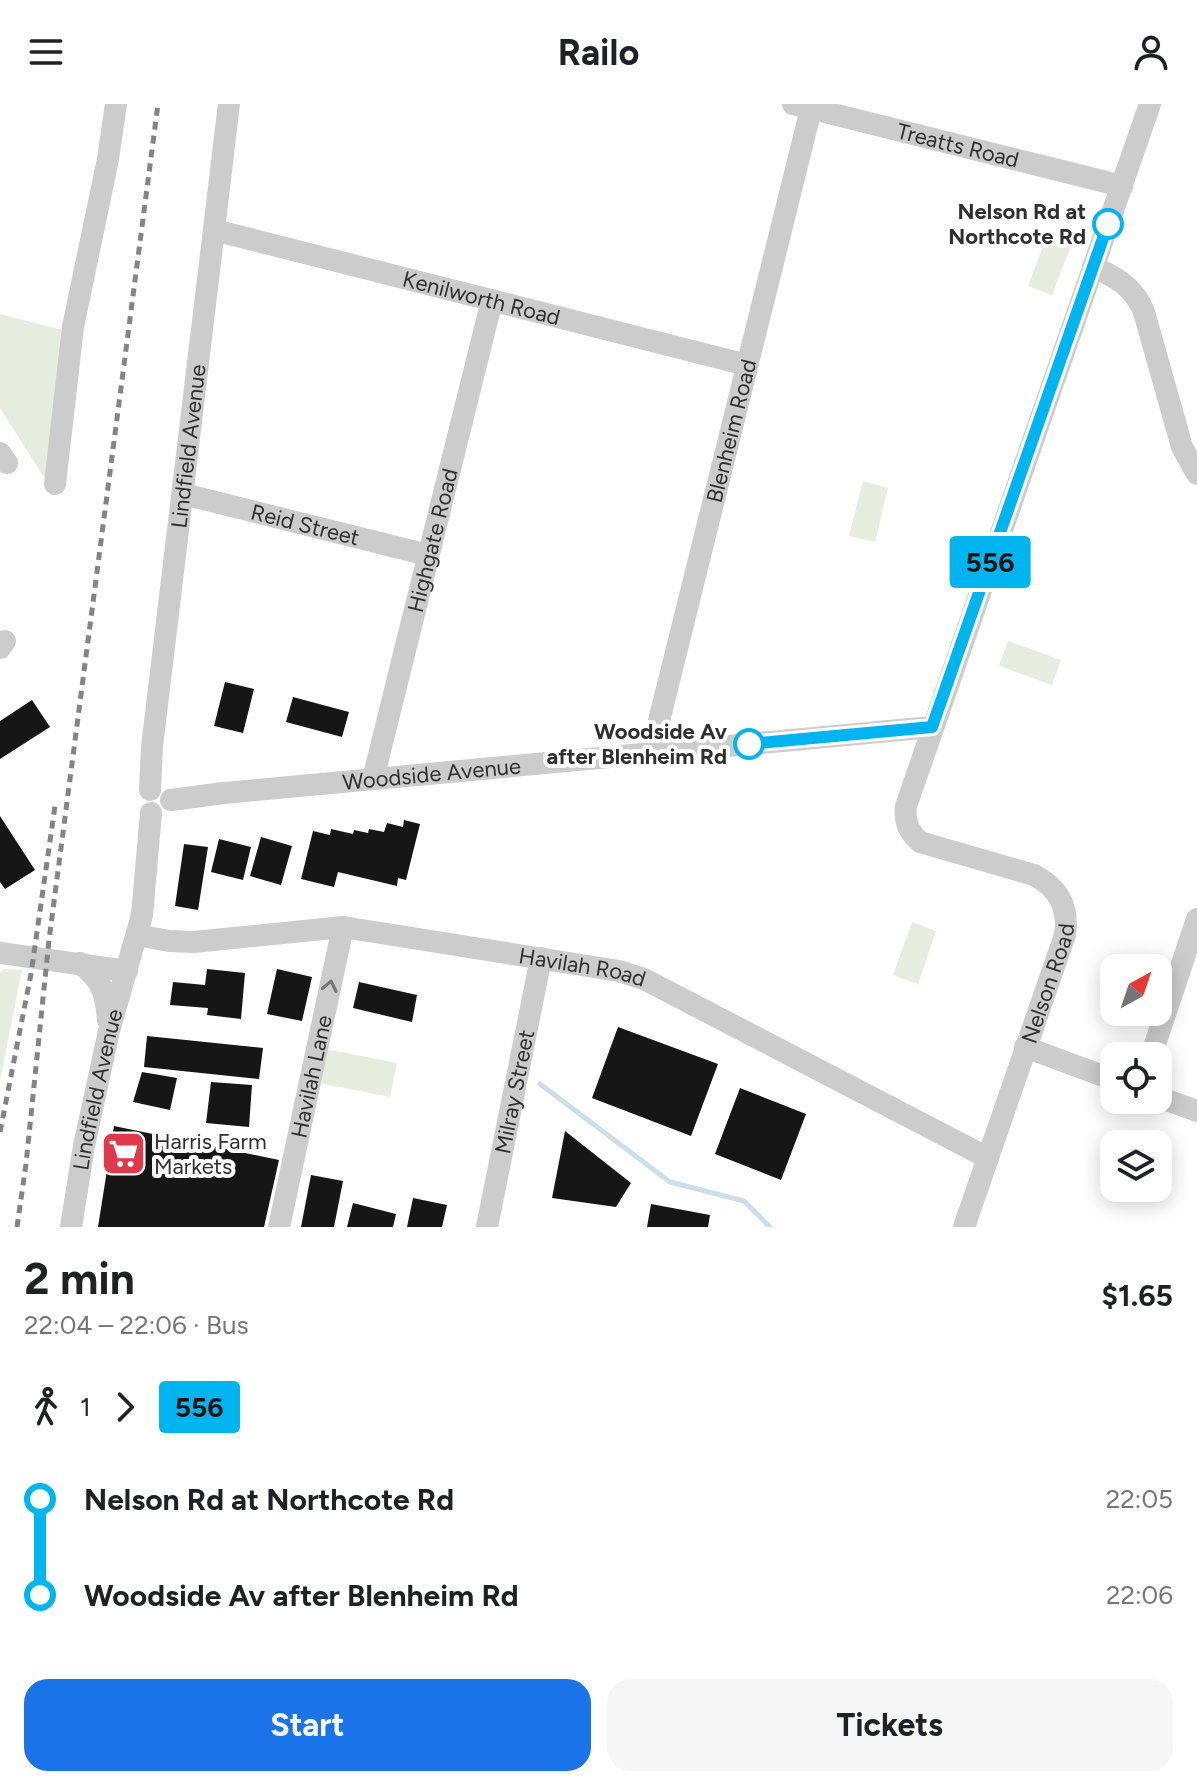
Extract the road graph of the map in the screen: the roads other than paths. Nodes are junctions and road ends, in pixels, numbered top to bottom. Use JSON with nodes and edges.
{"nodes":[{"id":1,"x":116,"y":104,"type":"edge"},
{"id":2,"x":229,"y":104,"type":"edge"},
{"id":3,"x":1150,"y":104,"type":"edge"},
{"id":4,"x":802,"y":106,"type":"edge"},
{"id":5,"x":1122,"y":186,"type":"junction"},
{"id":6,"x":214,"y":230,"type":"junction"},
{"id":7,"x":1093,"y":267,"type":"junction"},
{"id":8,"x":492,"y":300,"type":"junction"},
{"id":9,"x":747,"y":365,"type":"junction"},
{"id":10,"x":1197,"y":474,"type":"edge"},
{"id":11,"x":55,"y":484,"type":"dead end"},
{"id":12,"x":183,"y":494,"type":"junction"},
{"id":13,"x":428,"y":555,"type":"junction"},
{"id":14,"x":932,"y":727,"type":"junction"},
{"id":15,"x":651,"y":753,"type":"junction"},
{"id":16,"x":373,"y":779,"type":"junction"},
{"id":17,"x":157,"y":801,"type":"junction"},
{"id":18,"x":1197,"y":919,"type":"edge"},
{"id":19,"x":343,"y":927,"type":"junction"},
{"id":20,"x":137,"y":935,"type":"junction"},
{"id":21,"x":0,"y":953,"type":"edge"},
{"id":22,"x":541,"y":958,"type":"junction"},
{"id":23,"x":80,"y":963,"type":"junction"},
{"id":24,"x":127,"y":971,"type":"junction"},
{"id":25,"x":109,"y":1031,"type":"junction"},
{"id":26,"x":1156,"y":1042,"type":"edge"},
{"id":27,"x":1025,"y":1047,"type":"junction"},
{"id":28,"x":1100,"y":1075,"type":"edge"},
{"id":29,"x":1172,"y":1102,"type":"edge"},
{"id":30,"x":1197,"y":1111,"type":"edge"},
{"id":31,"x":988,"y":1158,"type":"junction"},
{"id":32,"x":71,"y":1227,"type":"edge"},
{"id":33,"x":279,"y":1227,"type":"edge"},
{"id":34,"x":487,"y":1227,"type":"edge"},
{"id":35,"x":964,"y":1227,"type":"edge"}],
"edges":[{"from":1,"to":11,"type":"street"},
{"from":2,"to":6,"type":"street","name":"Lindfield Avenue"},
{"from":3,"to":5,"type":"street","name":"Nelson Road"},
{"from":4,"to":5,"type":"street","name":"Treatts Road"},
{"from":4,"to":9,"type":"street","name":"Blenheim Road"},
{"from":5,"to":7,"type":"street","name":"Nelson Road"},
{"from":6,"to":8,"type":"street","name":"Kenilworth Road"},
{"from":6,"to":12,"type":"street","name":"Lindfield Avenue"},
{"from":7,"to":10,"type":"street"},
{"from":7,"to":14,"type":"street","name":"Nelson Road"},
{"from":8,"to":9,"type":"street","name":"Kenilworth Road"},
{"from":8,"to":13,"type":"street","name":"Highgate Road"},
{"from":9,"to":15,"type":"street","name":"Blenheim Road"},
{"from":12,"to":13,"type":"street","name":"Reid Street"},
{"from":12,"to":17,"type":"street","name":"Lindfield Avenue"},
{"from":13,"to":16,"type":"street","name":"Highgate Road"},
{"from":14,"to":15,"type":"street","name":"Woodside Avenue"},
{"from":14,"to":27,"type":"street","name":"Nelson Road"},
{"from":15,"to":16,"type":"street","name":"Woodside Avenue"},
{"from":16,"to":17,"type":"street","name":"Woodside Avenue"},
{"from":17,"to":20,"type":"street","name":"Lindfield Avenue"},
{"from":18,"to":26,"type":"street"},
{"from":19,"to":20,"type":"street","name":"Havilah Road"},
{"from":19,"to":22,"type":"street","name":"Havilah Road"},
{"from":33,"to":19,"type":"street","name":"Havilah Lane","one_way":true},
{"from":20,"to":24,"type":"street","name":"Lindfield Avenue"},
{"from":21,"to":23,"type":"street"},
{"from":22,"to":31,"type":"street","name":"Havilah Road"},
{"from":22,"to":34,"type":"street","name":"Milray Street"},
{"from":23,"to":24,"type":"street"},
{"from":23,"to":25,"type":"street"},
{"from":24,"to":25,"type":"street","name":"Lindfield Avenue"},
{"from":25,"to":32,"type":"street","name":"Lindfield Avenue"},
{"from":27,"to":28,"type":"street"},
{"from":27,"to":31,"type":"street","name":"Nelson Road"},
{"from":29,"to":30,"type":"street"},
{"from":31,"to":35,"type":"street","name":"Nelson Road"}]}
